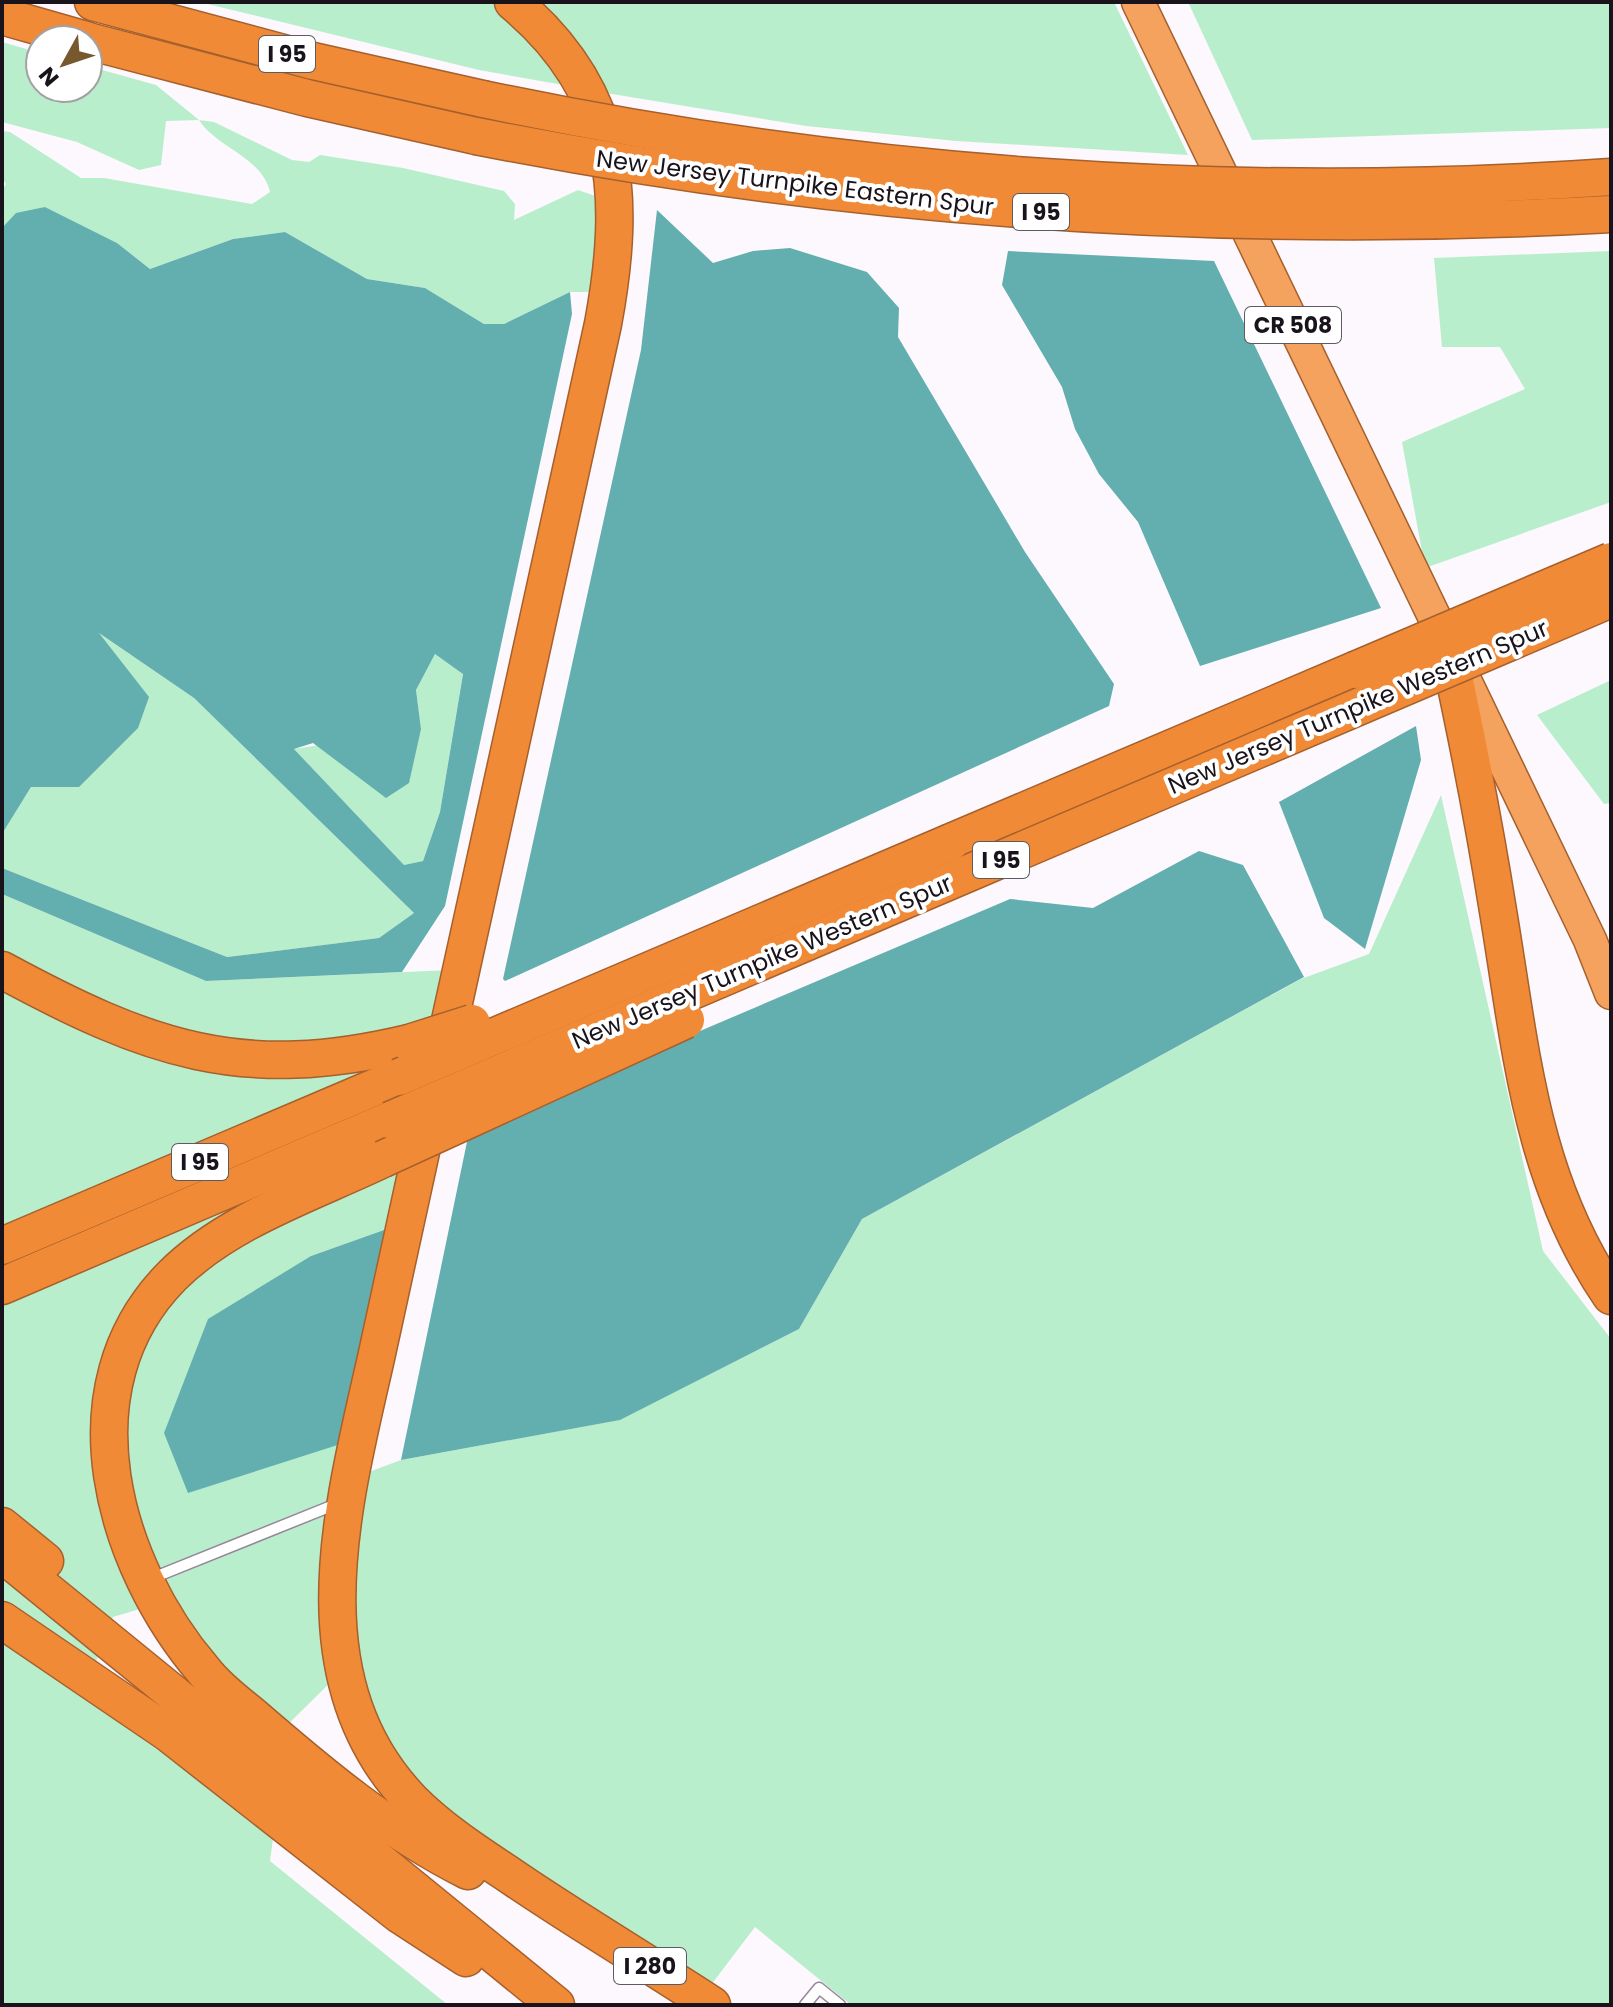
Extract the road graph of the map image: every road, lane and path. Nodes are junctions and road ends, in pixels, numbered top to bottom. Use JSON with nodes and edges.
{"nodes":[{"id":1,"x":93,"y":2,"type":"edge"},
{"id":2,"x":513,"y":2,"type":"edge"},
{"id":3,"x":1138,"y":2,"type":"edge"},
{"id":4,"x":2,"y":16,"type":"edge"},
{"id":5,"x":30,"y":24,"type":"edge"},
{"id":6,"x":104,"y":44,"type":"edge"},
{"id":7,"x":1611,"y":177,"type":"edge"},
{"id":8,"x":1611,"y":214,"type":"edge"},
{"id":9,"x":1611,"y":561,"type":"edge"},
{"id":10,"x":1611,"y":599,"type":"edge"},
{"id":11,"x":1448,"y":649,"type":"junction"},
{"id":12,"x":906,"y":900,"type":"junction"},
{"id":13,"x":1595,"y":938,"type":"junction"},
{"id":14,"x":2,"y":970,"type":"edge"},
{"id":15,"x":1611,"y":978,"type":"edge"},
{"id":16,"x":1611,"y":993,"type":"edge"},
{"id":17,"x":404,"y":1060,"type":"junction"},
{"id":18,"x":2,"y":1246,"type":"edge"},
{"id":19,"x":2,"y":1286,"type":"edge"},
{"id":20,"x":1611,"y":1296,"type":"edge"},
{"id":21,"x":345,"y":1501,"type":"junction"},
{"id":22,"x":2,"y":1526,"type":"edge"},
{"id":23,"x":2,"y":1554,"type":"edge"},
{"id":24,"x":146,"y":1581,"type":"junction"},
{"id":25,"x":2,"y":1620,"type":"edge"},
{"id":26,"x":301,"y":1760,"type":"junction"},
{"id":27,"x":597,"y":1935,"type":"junction"},
{"id":28,"x":547,"y":2005,"type":"edge"},
{"id":29,"x":556,"y":2005,"type":"edge"},
{"id":30,"x":712,"y":2005,"type":"edge"},
{"id":31,"x":805,"y":2005,"type":"edge"},
{"id":32,"x":840,"y":2005,"type":"edge"}],
"edges":[{"from":1,"to":7,"type":"highway","name":"New Jersey Turnpike Eastern Spur","number":"I 95","bridge":true},
{"from":2,"to":21,"type":"highway"},
{"from":3,"to":11,"type":"highway","number":"CR 508"},
{"from":4,"to":5,"type":"highway","name":"New Jersey Turnpike Eastern Spur","number":"I 95"},
{"from":6,"to":8,"type":"highway","name":"New Jersey Turnpike Eastern Spur","number":"I 95","bridge":true},
{"from":9,"to":17,"type":"highway","name":"New Jersey Turnpike Western Spur","number":"I 95","bridge":true},
{"from":10,"to":12,"type":"highway","name":"New Jersey Turnpike Western Spur","number":"I 95","bridge":true},
{"from":11,"to":13,"type":"highway","number":"CR 508"},
{"from":11,"to":20,"type":"highway"},
{"from":12,"to":19,"type":"highway","name":"New Jersey Turnpike Western Spur","number":"I 95","bridge":true},
{"from":12,"to":24,"type":"highway","bridge":true},
{"from":13,"to":15,"type":"highway","number":"CR 508"},
{"from":13,"to":16,"type":"highway","number":"CR 508"},
{"from":14,"to":17,"type":"highway"},
{"from":17,"to":18,"type":"highway","number":"I 95"},
{"from":21,"to":24,"type":"lane"},
{"from":21,"to":27,"type":"highway"},
{"from":22,"to":26,"type":"highway"},
{"from":23,"to":29,"type":"highway"},
{"from":24,"to":26,"type":"highway"},
{"from":25,"to":28,"type":"highway"},
{"from":26,"to":27,"type":"highway"},
{"from":27,"to":30,"type":"highway","number":"I 280"},
{"from":31,"to":32,"type":"lane"}]}
